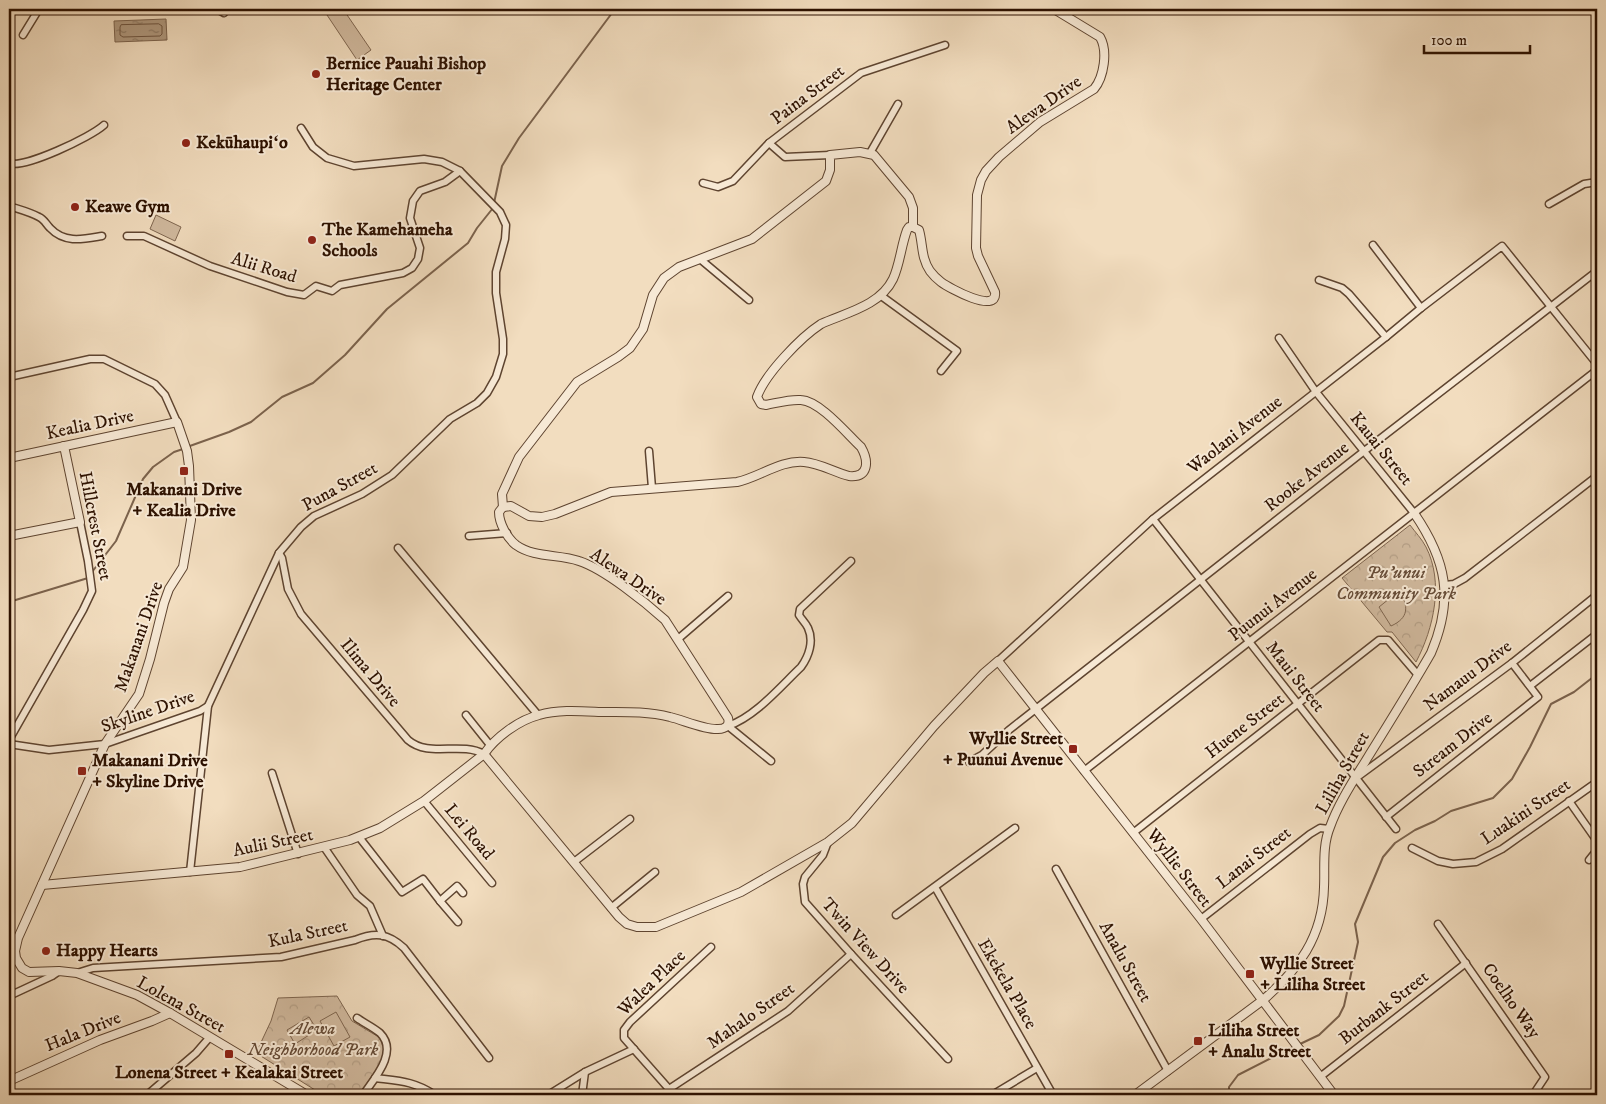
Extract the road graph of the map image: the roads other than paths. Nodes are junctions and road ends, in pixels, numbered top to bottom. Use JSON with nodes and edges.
{"nodes":[{"id":1,"x":39,"y":9,"type":"edge"},
{"id":2,"x":217,"y":9,"type":"edge"},
{"id":3,"x":1054,"y":9,"type":"edge"},
{"id":4,"x":224,"y":13,"type":"dead end"},
{"id":5,"x":23,"y":35,"type":"dead end"},
{"id":6,"x":945,"y":45,"type":"dead end"},
{"id":7,"x":898,"y":104,"type":"dead end"},
{"id":8,"x":104,"y":125,"type":"dead end"},
{"id":9,"x":301,"y":128,"type":"dead end"},
{"id":10,"x":770,"y":143,"type":"junction"},
{"id":11,"x":870,"y":153,"type":"junction"},
{"id":12,"x":830,"y":154,"type":"junction"},
{"id":13,"x":9,"y":163,"type":"edge"},
{"id":14,"x":460,"y":171,"type":"junction"},
{"id":15,"x":1597,"y":182,"type":"edge"},
{"id":16,"x":703,"y":183,"type":"dead end"},
{"id":17,"x":1549,"y":204,"type":"dead end"},
{"id":18,"x":9,"y":206,"type":"edge"},
{"id":19,"x":913,"y":227,"type":"junction"},
{"id":20,"x":102,"y":236,"type":"dead end"},
{"id":21,"x":127,"y":236,"type":"dead end"},
{"id":22,"x":1373,"y":245,"type":"dead end"},
{"id":23,"x":700,"y":259,"type":"junction"},
{"id":24,"x":1597,"y":271,"type":"edge"},
{"id":25,"x":1319,"y":280,"type":"dead end"},
{"id":26,"x":880,"y":295,"type":"junction"},
{"id":27,"x":749,"y":300,"type":"dead end"},
{"id":28,"x":1421,"y":308,"type":"junction"},
{"id":29,"x":1550,"y":308,"type":"junction"},
{"id":30,"x":1279,"y":338,"type":"dead end"},
{"id":31,"x":1386,"y":338,"type":"junction"},
{"id":32,"x":1597,"y":364,"type":"edge"},
{"id":33,"x":1597,"y":370,"type":"edge"},
{"id":34,"x":941,"y":371,"type":"dead end"},
{"id":35,"x":9,"y":377,"type":"edge"},
{"id":36,"x":1316,"y":392,"type":"junction"},
{"id":37,"x":176,"y":422,"type":"junction"},
{"id":38,"x":64,"y":446,"type":"junction"},
{"id":39,"x":649,"y":451,"type":"dead end"},
{"id":40,"x":1363,"y":452,"type":"junction"},
{"id":41,"x":9,"y":458,"type":"edge"},
{"id":42,"x":1597,"y":476,"type":"edge"},
{"id":43,"x":652,"y":488,"type":"junction"},
{"id":44,"x":503,"y":507,"type":"junction"},
{"id":45,"x":1414,"y":513,"type":"junction"},
{"id":46,"x":1153,"y":519,"type":"junction"},
{"id":47,"x":80,"y":522,"type":"junction"},
{"id":48,"x":507,"y":534,"type":"junction"},
{"id":49,"x":9,"y":536,"type":"edge"},
{"id":50,"x":469,"y":536,"type":"dead end"},
{"id":51,"x":398,"y":548,"type":"dead end"},
{"id":52,"x":279,"y":553,"type":"junction"},
{"id":53,"x":851,"y":561,"type":"dead end"},
{"id":54,"x":1199,"y":580,"type":"junction"},
{"id":55,"x":1445,"y":585,"type":"junction"},
{"id":56,"x":1597,"y":595,"type":"edge"},
{"id":57,"x":728,"y":596,"type":"dead end"},
{"id":58,"x":1597,"y":634,"type":"edge"},
{"id":59,"x":678,"y":639,"type":"junction"},
{"id":60,"x":1249,"y":642,"type":"junction"},
{"id":61,"x":998,"y":661,"type":"junction"},
{"id":62,"x":1512,"y":663,"type":"junction"},
{"id":63,"x":1418,"y":675,"type":"junction"},
{"id":64,"x":1530,"y":686,"type":"junction"},
{"id":65,"x":1297,"y":705,"type":"junction"},
{"id":66,"x":208,"y":706,"type":"junction"},
{"id":67,"x":1036,"y":709,"type":"junction"},
{"id":68,"x":466,"y":715,"type":"dead end"},
{"id":69,"x":538,"y":715,"type":"junction"},
{"id":70,"x":728,"y":726,"type":"junction"},
{"id":71,"x":9,"y":740,"type":"edge"},
{"id":72,"x":9,"y":744,"type":"edge"},
{"id":73,"x":106,"y":744,"type":"junction"},
{"id":74,"x":490,"y":745,"type":"junction"},
{"id":75,"x":484,"y":754,"type":"junction"},
{"id":76,"x":770,"y":761,"type":"dead end"},
{"id":77,"x":969,"y":762,"type":"dead end"},
{"id":78,"x":1084,"y":771,"type":"junction"},
{"id":79,"x":272,"y":773,"type":"dead end"},
{"id":80,"x":1355,"y":778,"type":"junction"},
{"id":81,"x":1597,"y":782,"type":"edge"},
{"id":82,"x":424,"y":801,"type":"junction"},
{"id":83,"x":1569,"y":801,"type":"junction"},
{"id":84,"x":1386,"y":817,"type":"junction"},
{"id":85,"x":630,"y":819,"type":"dead end"},
{"id":86,"x":1015,"y":828,"type":"dead end"},
{"id":87,"x":1329,"y":829,"type":"junction"},
{"id":88,"x":1396,"y":829,"type":"dead end"},
{"id":89,"x":1133,"y":833,"type":"junction"},
{"id":90,"x":359,"y":837,"type":"junction"},
{"id":91,"x":1597,"y":841,"type":"edge"},
{"id":92,"x":828,"y":842,"type":"junction"},
{"id":93,"x":324,"y":847,"type":"junction"},
{"id":94,"x":1412,"y":848,"type":"dead end"},
{"id":95,"x":1597,"y":850,"type":"edge"},
{"id":96,"x":298,"y":854,"type":"junction"},
{"id":97,"x":1589,"y":860,"type":"dead end"},
{"id":98,"x":574,"y":862,"type":"junction"},
{"id":99,"x":1056,"y":869,"type":"dead end"},
{"id":100,"x":190,"y":872,"type":"junction"},
{"id":101,"x":655,"y":872,"type":"dead end"},
{"id":102,"x":492,"y":883,"type":"dead end"},
{"id":103,"x":42,"y":885,"type":"junction"},
{"id":104,"x":935,"y":887,"type":"junction"},
{"id":105,"x":463,"y":893,"type":"dead end"},
{"id":106,"x":440,"y":901,"type":"junction"},
{"id":107,"x":611,"y":908,"type":"junction"},
{"id":108,"x":896,"y":915,"type":"dead end"},
{"id":109,"x":1201,"y":919,"type":"junction"},
{"id":110,"x":458,"y":922,"type":"dead end"},
{"id":111,"x":1438,"y":924,"type":"dead end"},
{"id":112,"x":384,"y":936,"type":"junction"},
{"id":113,"x":9,"y":938,"type":"edge"},
{"id":114,"x":18,"y":938,"type":"junction"},
{"id":115,"x":711,"y":947,"type":"dead end"},
{"id":116,"x":851,"y":954,"type":"junction"},
{"id":117,"x":1466,"y":962,"type":"junction"},
{"id":118,"x":59,"y":971,"type":"junction"},
{"id":119,"x":77,"y":973,"type":"junction"},
{"id":120,"x":9,"y":996,"type":"edge"},
{"id":121,"x":1262,"y":1000,"type":"junction"},
{"id":122,"x":170,"y":1013,"type":"junction"},
{"id":123,"x":357,"y":1018,"type":"dead end"},
{"id":124,"x":209,"y":1038,"type":"junction"},
{"id":125,"x":634,"y":1049,"type":"junction"},
{"id":126,"x":489,"y":1058,"type":"dead end"},
{"id":127,"x":948,"y":1059,"type":"dead end"},
{"id":128,"x":1038,"y":1068,"type":"junction"},
{"id":129,"x":1168,"y":1071,"type":"junction"},
{"id":130,"x":585,"y":1072,"type":"junction"},
{"id":131,"x":1320,"y":1077,"type":"junction"},
{"id":132,"x":375,"y":1078,"type":"junction"},
{"id":133,"x":9,"y":1081,"type":"edge"},
{"id":134,"x":669,"y":1089,"type":"junction"},
{"id":135,"x":147,"y":1095,"type":"edge"},
{"id":136,"x":307,"y":1095,"type":"edge"},
{"id":137,"x":363,"y":1095,"type":"edge"},
{"id":138,"x":435,"y":1095,"type":"edge"},
{"id":139,"x":548,"y":1095,"type":"edge"},
{"id":140,"x":582,"y":1095,"type":"edge"},
{"id":141,"x":665,"y":1095,"type":"edge"},
{"id":142,"x":992,"y":1095,"type":"edge"},
{"id":143,"x":1053,"y":1095,"type":"edge"},
{"id":144,"x":1135,"y":1095,"type":"edge"},
{"id":145,"x":1334,"y":1095,"type":"edge"},
{"id":146,"x":1533,"y":1095,"type":"edge"}],
"edges":[{"from":1,"to":5,"type":"street"},
{"from":2,"to":4,"type":"street"},
{"from":3,"to":19,"type":"street","name":"Alewa Drive"},
{"from":6,"to":10,"type":"street","name":"Paina Street"},
{"from":7,"to":11,"type":"street"},
{"from":8,"to":13,"type":"street"},
{"from":9,"to":14,"type":"street"},
{"from":10,"to":12,"type":"street"},
{"from":10,"to":16,"type":"street","name":"Paina Street"},
{"from":11,"to":12,"type":"street"},
{"from":11,"to":19,"type":"street"},
{"from":12,"to":23,"type":"street"},
{"from":14,"to":21,"type":"street","name":"Alii Road"},
{"from":14,"to":52,"type":"street","name":"Puna Street"},
{"from":15,"to":17,"type":"street"},
{"from":18,"to":20,"type":"street"},
{"from":19,"to":26,"type":"street"},
{"from":22,"to":28,"type":"street"},
{"from":23,"to":27,"type":"street"},
{"from":23,"to":44,"type":"street"},
{"from":24,"to":29,"type":"street","name":"Rooke Avenue"},
{"from":25,"to":31,"type":"street"},
{"from":26,"to":34,"type":"street"},
{"from":26,"to":43,"type":"street"},
{"from":28,"to":29,"type":"street","name":"Waolani Avenue"},
{"from":28,"to":31,"type":"street","name":"Waolani Avenue"},
{"from":29,"to":32,"type":"street"},
{"from":29,"to":40,"type":"street","name":"Rooke Avenue"},
{"from":30,"to":36,"type":"street","name":"Kauai Street"},
{"from":31,"to":36,"type":"street","name":"Waolani Avenue"},
{"from":33,"to":45,"type":"street","name":"Puunui Avenue"},
{"from":35,"to":37,"type":"street","name":"Makanani Drive"},
{"from":36,"to":40,"type":"street","name":"Kauai Street"},
{"from":36,"to":46,"type":"street","name":"Waolani Avenue"},
{"from":37,"to":38,"type":"street","name":"Kealia Drive"},
{"from":37,"to":73,"type":"street","name":"Makanani Drive"},
{"from":38,"to":41,"type":"street","name":"Kealia Drive"},
{"from":38,"to":47,"type":"street","name":"Hillcrest Street"},
{"from":39,"to":43,"type":"street"},
{"from":40,"to":45,"type":"street","name":"Kauai Street"},
{"from":40,"to":54,"type":"street","name":"Rooke Avenue"},
{"from":42,"to":55,"type":"street"},
{"from":43,"to":44,"type":"street"},
{"from":44,"to":48,"type":"street"},
{"from":45,"to":55,"type":"street","name":"Kauai Street"},
{"from":45,"to":60,"type":"street","name":"Puunui Avenue"},
{"from":46,"to":54,"type":"street","name":"Maui Street"},
{"from":46,"to":61,"type":"street","name":"Waolani Avenue"},
{"from":47,"to":49,"type":"street"},
{"from":47,"to":71,"type":"street","name":"Hillcrest Street"},
{"from":48,"to":50,"type":"street"},
{"from":48,"to":59,"type":"street","name":"Alewa Drive"},
{"from":51,"to":69,"type":"street"},
{"from":52,"to":66,"type":"street","name":"Puna Street"},
{"from":52,"to":75,"type":"street","name":"Ilima Drive"},
{"from":53,"to":70,"type":"street"},
{"from":54,"to":60,"type":"street","name":"Maui Street"},
{"from":54,"to":67,"type":"street","name":"Rooke Avenue"},
{"from":55,"to":63,"type":"street","name":"Liliha Street"},
{"from":56,"to":62,"type":"street","name":"Namauu Drive"},
{"from":57,"to":59,"type":"street"},
{"from":58,"to":64,"type":"street"},
{"from":59,"to":70,"type":"street","name":"Alewa Drive"},
{"from":60,"to":65,"type":"street","name":"Maui Street"},
{"from":60,"to":78,"type":"street","name":"Puunui Avenue"},
{"from":61,"to":67,"type":"street","name":"Wyllie Street"},
{"from":61,"to":92,"type":"street"},
{"from":62,"to":64,"type":"street"},
{"from":62,"to":80,"type":"street","name":"Namauu Drive"},
{"from":63,"to":65,"type":"street","name":"Huene Street"},
{"from":63,"to":80,"type":"street","name":"Liliha Street"},
{"from":64,"to":84,"type":"street","name":"Stream Drive"},
{"from":65,"to":80,"type":"street","name":"Maui Street"},
{"from":65,"to":89,"type":"street","name":"Huene Street"},
{"from":66,"to":73,"type":"street","name":"Skyline Drive"},
{"from":66,"to":100,"type":"street","name":"Puna Street"},
{"from":67,"to":77,"type":"street","name":"Rooke Avenue"},
{"from":67,"to":78,"type":"street","name":"Wyllie Street"},
{"from":68,"to":74,"type":"street"},
{"from":69,"to":70,"type":"street"},
{"from":69,"to":74,"type":"street"},
{"from":70,"to":76,"type":"street"},
{"from":72,"to":73,"type":"street","name":"Skyline Drive"},
{"from":73,"to":103,"type":"street","name":"Makanani Drive"},
{"from":74,"to":75,"type":"street"},
{"from":75,"to":82,"type":"street","name":"Aulii Street"},
{"from":75,"to":98,"type":"street"},
{"from":78,"to":89,"type":"street","name":"Wyllie Street"},
{"from":79,"to":96,"type":"street"},
{"from":80,"to":84,"type":"street","name":"Maui Street"},
{"from":80,"to":87,"type":"street","name":"Liliha Street"},
{"from":81,"to":83,"type":"street","name":"Luakini Street"},
{"from":82,"to":90,"type":"street","name":"Aulii Street"},
{"from":82,"to":102,"type":"street","name":"Lei Road"},
{"from":83,"to":91,"type":"street"},
{"from":83,"to":94,"type":"street","name":"Luakini Street"},
{"from":84,"to":88,"type":"street","name":"Maui Street"},
{"from":85,"to":98,"type":"street"},
{"from":86,"to":104,"type":"street"},
{"from":87,"to":109,"type":"street","name":"Lanai Street"},
{"from":87,"to":121,"type":"street","name":"Liliha Street"},
{"from":89,"to":109,"type":"street","name":"Wyllie Street"},
{"from":90,"to":93,"type":"street","name":"Aulii Street"},
{"from":90,"to":106,"type":"street"},
{"from":92,"to":107,"type":"street"},
{"from":92,"to":116,"type":"street","name":"Twin View Drive"},
{"from":93,"to":96,"type":"street","name":"Aulii Street"},
{"from":93,"to":112,"type":"street"},
{"from":95,"to":97,"type":"street"},
{"from":96,"to":100,"type":"street","name":"Aulii Street"},
{"from":98,"to":107,"type":"street"},
{"from":99,"to":129,"type":"street","name":"Analu Street"},
{"from":100,"to":103,"type":"street","name":"Aulii Street"},
{"from":101,"to":107,"type":"street"},
{"from":103,"to":114,"type":"street","name":"Makanani Drive"},
{"from":104,"to":108,"type":"street"},
{"from":104,"to":128,"type":"street","name":"Ekekela Place"},
{"from":105,"to":106,"type":"street"},
{"from":106,"to":110,"type":"street"},
{"from":109,"to":121,"type":"street","name":"Wyllie Street"},
{"from":111,"to":117,"type":"street","name":"Coelho Way"},
{"from":112,"to":119,"type":"street","name":"Kula Street"},
{"from":112,"to":126,"type":"street"},
{"from":113,"to":114,"type":"street"},
{"from":114,"to":118,"type":"street","name":"Makanani Drive"},
{"from":115,"to":125,"type":"street","name":"Walea Place"},
{"from":116,"to":127,"type":"street","name":"Twin View Drive"},
{"from":116,"to":134,"type":"street","name":"Mahalo Street"},
{"from":117,"to":131,"type":"street","name":"Burbank Street"},
{"from":117,"to":146,"type":"street","name":"Coelho Way"},
{"from":118,"to":119,"type":"street","name":"Lolena Street"},
{"from":118,"to":120,"type":"street"},
{"from":119,"to":122,"type":"street","name":"Lolena Street"},
{"from":121,"to":129,"type":"street","name":"Liliha Street"},
{"from":121,"to":131,"type":"street","name":"Wyllie Street"},
{"from":122,"to":124,"type":"street","name":"Lolena Street"},
{"from":122,"to":133,"type":"street","name":"Hala Drive"},
{"from":123,"to":132,"type":"street"},
{"from":124,"to":135,"type":"street"},
{"from":124,"to":136,"type":"street","name":"Lolena Street"},
{"from":125,"to":130,"type":"street"},
{"from":125,"to":134,"type":"street","name":"Walea Place"},
{"from":128,"to":142,"type":"street"},
{"from":128,"to":143,"type":"street","name":"Ekekela Place"},
{"from":129,"to":144,"type":"street","name":"Liliha Street"},
{"from":130,"to":139,"type":"street"},
{"from":130,"to":140,"type":"street"},
{"from":131,"to":145,"type":"street","name":"Wyllie Street"},
{"from":132,"to":137,"type":"street"},
{"from":132,"to":138,"type":"street"},
{"from":134,"to":141,"type":"street","name":"Mahalo Street"}]}
